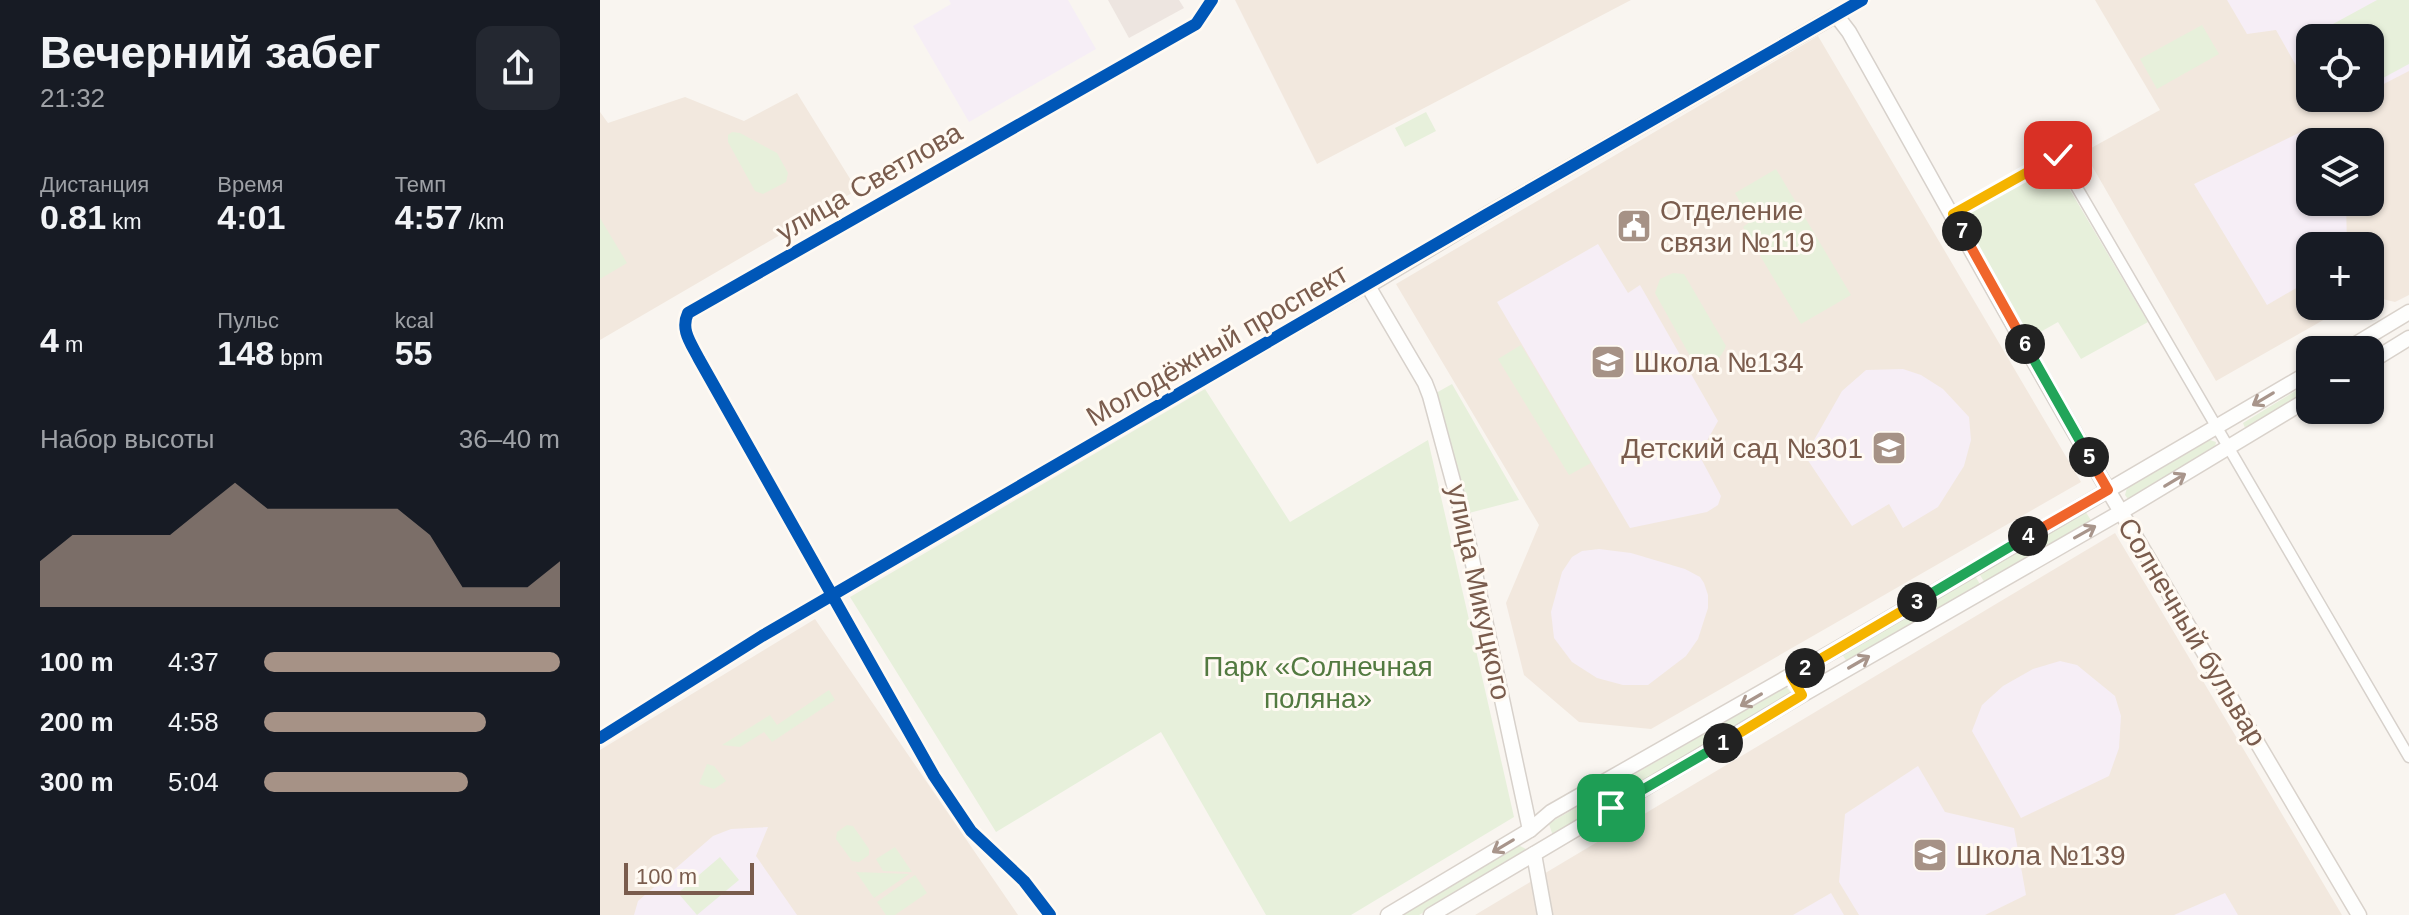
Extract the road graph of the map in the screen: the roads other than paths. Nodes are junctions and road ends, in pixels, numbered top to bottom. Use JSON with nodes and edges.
{"nodes":[{"id":1,"x":1862,"y":0,"type":"edge"},
{"id":2,"x":1208,"y":2,"type":"edge"},
{"id":3,"x":1836,"y":15,"type":"junction"},
{"id":4,"x":1953,"y":214,"type":"junction"},
{"id":5,"x":1368,"y":286,"type":"junction"},
{"id":6,"x":2409,"y":312,"type":"edge"},
{"id":7,"x":2369,"y":336,"type":"edge"},
{"id":8,"x":2409,"y":338,"type":"edge"},
{"id":9,"x":2384,"y":353,"type":"edge"},
{"id":10,"x":2296,"y":380,"type":"edge"},
{"id":11,"x":2296,"y":406,"type":"edge"},
{"id":12,"x":2217,"y":427,"type":"junction"},
{"id":13,"x":2229,"y":447,"type":"junction"},
{"id":14,"x":2108,"y":490,"type":"junction"},
{"id":15,"x":2121,"y":512,"type":"junction"},
{"id":16,"x":833,"y":595,"type":"junction"},
{"id":17,"x":1791,"y":676,"type":"junction"},
{"id":18,"x":1802,"y":695,"type":"junction"},
{"id":19,"x":600,"y":738,"type":"edge"},
{"id":20,"x":2409,"y":757,"type":"edge"},
{"id":21,"x":1530,"y":830,"type":"junction"},
{"id":22,"x":1534,"y":854,"type":"junction"},
{"id":23,"x":1050,"y":915,"type":"edge"},
{"id":24,"x":1388,"y":915,"type":"edge"},
{"id":25,"x":1431,"y":915,"type":"edge"},
{"id":26,"x":1545,"y":915,"type":"edge"},
{"id":27,"x":2359,"y":915,"type":"edge"}],
"edges":[{"from":1,"to":3,"type":"street","name":"Молодёжный проспект"},
{"from":2,"to":16,"type":"street","name":"улица Светлова"},
{"from":3,"to":4,"type":"main road","name":"Солнечный бульвар"},
{"from":3,"to":5,"type":"main road","name":"Молодёжный проспект"},
{"from":4,"to":12,"type":"street"},
{"from":4,"to":14,"type":"main road","name":"Солнечный бульвар"},
{"from":5,"to":16,"type":"street","name":"Молодёжный проспект"},
{"from":5,"to":21,"type":"main road","name":"улица Микуцкого"},
{"from":6,"to":7,"type":"main road"},
{"from":8,"to":9,"type":"main road"},
{"from":10,"to":12,"type":"main road","one_way":true},
{"from":11,"to":13,"type":"main road"},
{"from":12,"to":13,"type":"street"},
{"from":12,"to":14,"type":"main road"},
{"from":15,"to":13,"type":"main road","one_way":true},
{"from":13,"to":20,"type":"street"},
{"from":14,"to":15,"type":"main road","name":"Солнечный бульвар"},
{"from":14,"to":17,"type":"main road"},
{"from":18,"to":15,"type":"main road","one_way":true},
{"from":15,"to":27,"type":"main road","name":"Солнечный бульвар"},
{"from":16,"to":19,"type":"street","name":"Молодёжный проспект"},
{"from":16,"to":23,"type":"street"},
{"from":17,"to":18,"type":"main road"},
{"from":17,"to":21,"type":"main road","one_way":true},
{"from":18,"to":22,"type":"main road"},
{"from":21,"to":22,"type":"main road","name":"улица Микуцкого"},
{"from":21,"to":24,"type":"main road","one_way":true},
{"from":22,"to":25,"type":"main road"},
{"from":22,"to":26,"type":"main road","name":"улица Микуцкого"}]}
